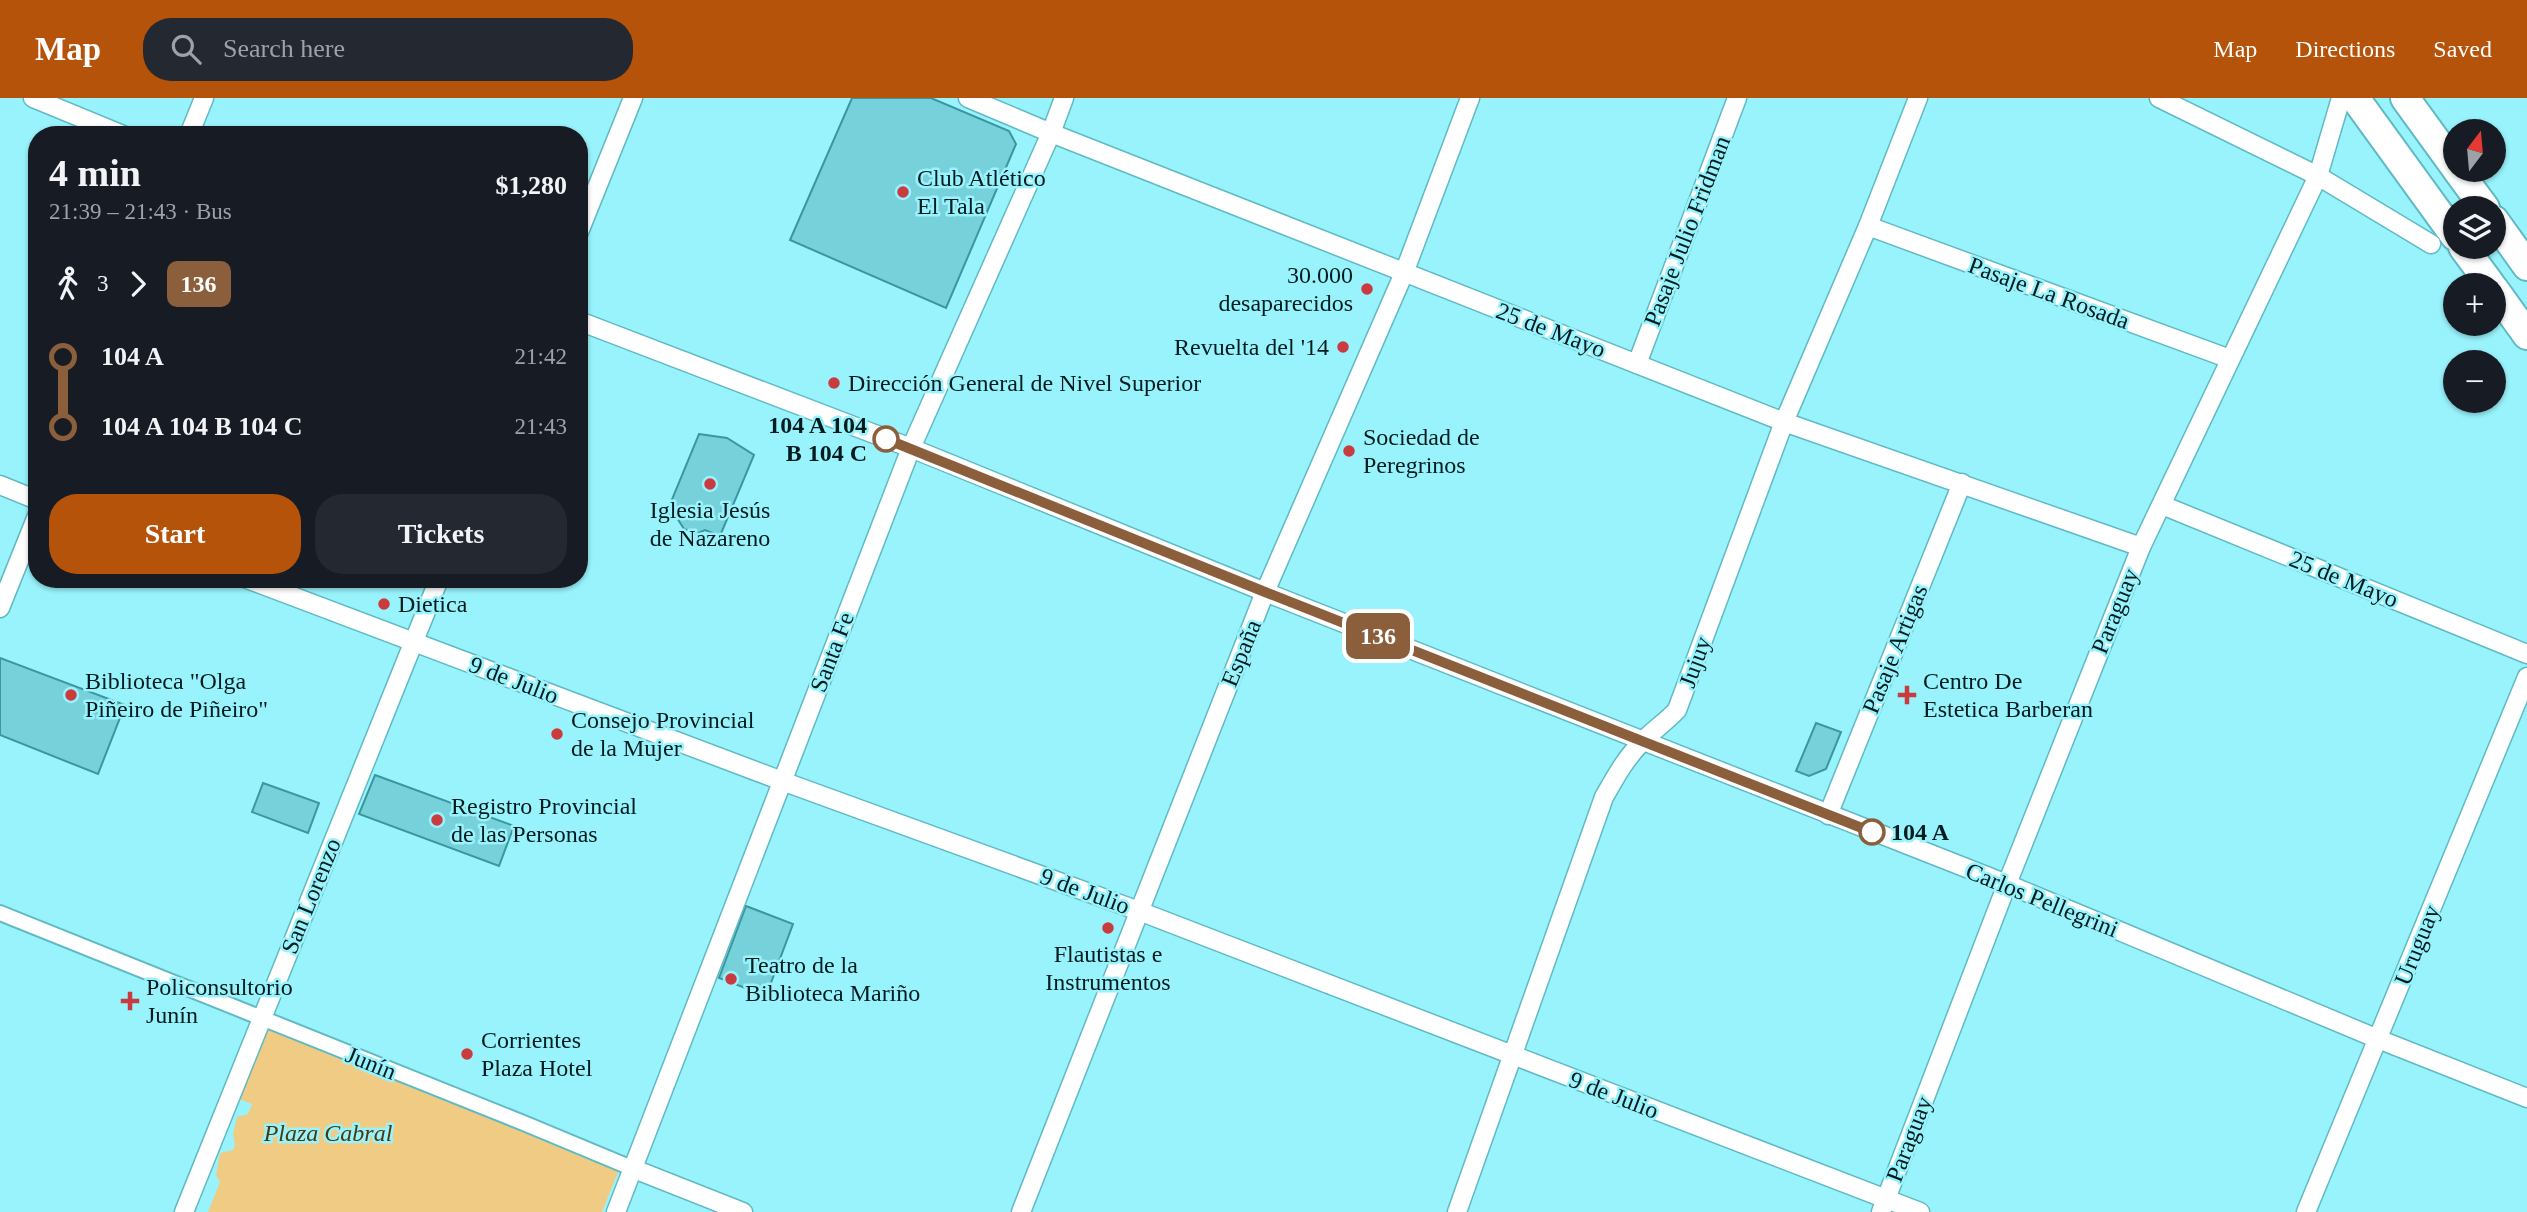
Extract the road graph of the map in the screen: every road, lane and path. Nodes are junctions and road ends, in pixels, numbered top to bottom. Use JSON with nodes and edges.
{"nodes":[{"id":1,"x":33,"y":98,"type":"edge"},
{"id":2,"x":204,"y":98,"type":"edge"},
{"id":3,"x":633,"y":98,"type":"edge"},
{"id":4,"x":968,"y":98,"type":"edge"},
{"id":5,"x":1064,"y":98,"type":"edge"},
{"id":6,"x":1470,"y":98,"type":"edge"},
{"id":7,"x":1737,"y":98,"type":"edge"},
{"id":8,"x":1918,"y":98,"type":"edge"},
{"id":9,"x":2159,"y":98,"type":"edge"},
{"id":10,"x":2341,"y":98,"type":"edge"},
{"id":11,"x":2355,"y":98,"type":"edge"},
{"id":12,"x":2405,"y":98,"type":"edge"},
{"id":13,"x":100,"y":126,"type":"edge"},
{"id":14,"x":193,"y":126,"type":"edge"},
{"id":15,"x":1051,"y":133,"type":"junction"},
{"id":16,"x":2443,"y":150,"type":"edge"},
{"id":17,"x":2318,"y":176,"type":"junction"},
{"id":18,"x":588,"y":210,"type":"edge"},
{"id":19,"x":1868,"y":226,"type":"junction"},
{"id":20,"x":2506,"y":236,"type":"edge"},
{"id":21,"x":2443,"y":240,"type":"edge"},
{"id":22,"x":2527,"y":265,"type":"edge"},
{"id":23,"x":1405,"y":272,"type":"junction"},
{"id":24,"x":2506,"y":306,"type":"edge"},
{"id":25,"x":588,"y":324,"type":"edge"},
{"id":26,"x":2527,"y":335,"type":"edge"},
{"id":27,"x":2230,"y":359,"type":"junction"},
{"id":28,"x":1637,"y":364,"type":"junction"},
{"id":29,"x":1784,"y":422,"type":"junction"},
{"id":30,"x":911,"y":448,"type":"junction"},
{"id":31,"x":1962,"y":483,"type":"junction"},
{"id":32,"x":0,"y":485,"type":"edge"},
{"id":33,"x":28,"y":496,"type":"edge"},
{"id":34,"x":2162,"y":505,"type":"junction"},
{"id":35,"x":28,"y":538,"type":"edge"},
{"id":36,"x":2141,"y":547,"type":"junction"},
{"id":37,"x":271,"y":588,"type":"edge"},
{"id":38,"x":435,"y":588,"type":"edge"},
{"id":39,"x":1265,"y":592,"type":"junction"},
{"id":40,"x":0,"y":608,"type":"edge"},
{"id":41,"x":413,"y":642,"type":"junction"},
{"id":42,"x":2527,"y":654,"type":"edge"},
{"id":43,"x":2527,"y":677,"type":"edge"},
{"id":44,"x":1643,"y":741,"type":"junction"},
{"id":45,"x":782,"y":781,"type":"junction"},
{"id":46,"x":1828,"y":815,"type":"junction"},
{"id":47,"x":2007,"y":884,"type":"junction"},
{"id":48,"x":1139,"y":911,"type":"junction"},
{"id":49,"x":0,"y":913,"type":"edge"},
{"id":50,"x":261,"y":1019,"type":"junction"},
{"id":51,"x":2378,"y":1039,"type":"junction"},
{"id":52,"x":1510,"y":1055,"type":"junction"},
{"id":53,"x":2527,"y":1098,"type":"edge"},
{"id":54,"x":634,"y":1169,"type":"junction"},
{"id":55,"x":1883,"y":1206,"type":"edge"},
{"id":56,"x":184,"y":1212,"type":"edge"},
{"id":57,"x":616,"y":1212,"type":"edge"},
{"id":58,"x":743,"y":1212,"type":"edge"},
{"id":59,"x":1021,"y":1212,"type":"edge"},
{"id":60,"x":1457,"y":1212,"type":"edge"},
{"id":61,"x":1920,"y":1212,"type":"edge"},
{"id":62,"x":2306,"y":1212,"type":"edge"}],
"edges":[{"from":1,"to":13,"type":"street"},
{"from":2,"to":14,"type":"street"},
{"from":3,"to":18,"type":"street"},
{"from":4,"to":15,"type":"street","name":"25 de Mayo"},
{"from":5,"to":15,"type":"street","name":"Santa Fe"},
{"from":6,"to":23,"type":"street","name":"España"},
{"from":7,"to":28,"type":"street","name":"Pasaje Julio Fridman"},
{"from":8,"to":19,"type":"street","name":"Jujuy"},
{"from":9,"to":17,"type":"street"},
{"from":10,"to":17,"type":"street","name":"Paraguay"},
{"from":11,"to":21,"type":"main road"},
{"from":12,"to":16,"type":"main road"},
{"from":15,"to":23,"type":"street","name":"25 de Mayo"},
{"from":15,"to":30,"type":"street","name":"Santa Fe"},
{"from":17,"to":21,"type":"street"},
{"from":17,"to":27,"type":"street","name":"Paraguay"},
{"from":19,"to":27,"type":"street","name":"Pasaje La Rosada"},
{"from":19,"to":29,"type":"street","name":"Jujuy"},
{"from":20,"to":22,"type":"main road"},
{"from":23,"to":28,"type":"street","name":"25 de Mayo"},
{"from":23,"to":39,"type":"street","name":"España"},
{"from":24,"to":26,"type":"main road"},
{"from":25,"to":30,"type":"street","name":"Carlos Pellegrini"},
{"from":27,"to":34,"type":"street","name":"Paraguay"},
{"from":28,"to":29,"type":"street","name":"25 de Mayo"},
{"from":29,"to":31,"type":"street","name":"25 de Mayo"},
{"from":29,"to":44,"type":"street","name":"Jujuy"},
{"from":30,"to":39,"type":"street","name":"Carlos Pellegrini"},
{"from":30,"to":45,"type":"street","name":"Santa Fe"},
{"from":31,"to":36,"type":"street","name":"25 de Mayo"},
{"from":31,"to":46,"type":"street","name":"Pasaje Artigas"},
{"from":32,"to":33,"type":"street"},
{"from":34,"to":36,"type":"street","name":"Paraguay"},
{"from":34,"to":42,"type":"street","name":"25 de Mayo"},
{"from":35,"to":40,"type":"street"},
{"from":36,"to":47,"type":"street","name":"Paraguay"},
{"from":37,"to":41,"type":"street","name":"9 de Julio"},
{"from":38,"to":41,"type":"street","name":"San Lorenzo"},
{"from":39,"to":44,"type":"street","name":"Carlos Pellegrini"},
{"from":39,"to":48,"type":"street","name":"España"},
{"from":41,"to":45,"type":"street","name":"9 de Julio"},
{"from":41,"to":50,"type":"street","name":"San Lorenzo"},
{"from":43,"to":51,"type":"street","name":"Uruguay"},
{"from":44,"to":46,"type":"street","name":"Carlos Pellegrini"},
{"from":44,"to":52,"type":"street","name":"Jujuy"},
{"from":45,"to":48,"type":"street","name":"9 de Julio"},
{"from":45,"to":54,"type":"street","name":"Santa Fe"},
{"from":46,"to":47,"type":"street","name":"Carlos Pellegrini"},
{"from":47,"to":51,"type":"street","name":"Carlos Pellegrini"},
{"from":47,"to":55,"type":"street","name":"Paraguay"},
{"from":48,"to":52,"type":"street","name":"9 de Julio"},
{"from":48,"to":59,"type":"street","name":"España"},
{"from":49,"to":50,"type":"street","name":"Junín"},
{"from":50,"to":54,"type":"street","name":"Junín"},
{"from":50,"to":56,"type":"street","name":"San Lorenzo"},
{"from":51,"to":53,"type":"street","name":"Carlos Pellegrini"},
{"from":51,"to":62,"type":"street","name":"Uruguay"},
{"from":52,"to":55,"type":"street","name":"9 de Julio"},
{"from":52,"to":60,"type":"street","name":"Jujuy"},
{"from":54,"to":57,"type":"street","name":"Santa Fe"},
{"from":54,"to":58,"type":"street","name":"Junín"},
{"from":55,"to":61,"type":"street","name":"9 de Julio"}]}
